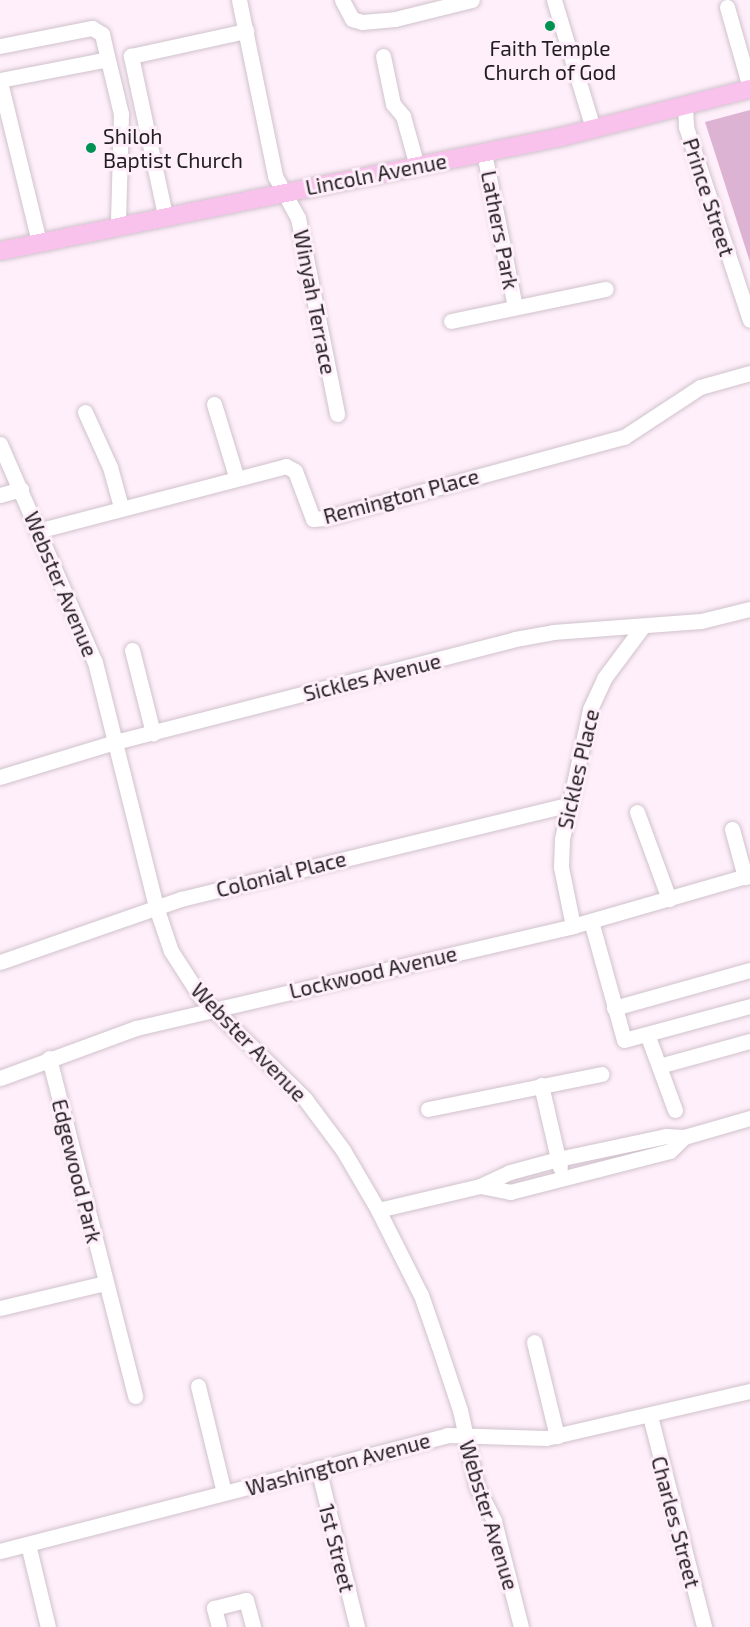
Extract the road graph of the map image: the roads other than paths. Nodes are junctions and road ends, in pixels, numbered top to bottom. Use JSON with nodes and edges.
{"nodes":[{"id":1,"x":239,"y":0,"type":"edge"},
{"id":2,"x":342,"y":0,"type":"edge"},
{"id":3,"x":472,"y":0,"type":"edge"},
{"id":4,"x":554,"y":0,"type":"edge"},
{"id":5,"x":727,"y":7,"type":"dead end"},
{"id":6,"x":246,"y":31,"type":"junction"},
{"id":7,"x":0,"y":46,"type":"edge"},
{"id":8,"x":383,"y":57,"type":"dead end"},
{"id":9,"x":109,"y":64,"type":"junction"},
{"id":10,"x":0,"y":81,"type":"edge"},
{"id":11,"x":750,"y":89,"type":"edge"},
{"id":12,"x":685,"y":107,"type":"junction"},
{"id":13,"x":593,"y":128,"type":"junction"},
{"id":14,"x":484,"y":153,"type":"junction"},
{"id":15,"x":417,"y":166,"type":"junction"},
{"id":16,"x":287,"y":192,"type":"junction"},
{"id":17,"x":165,"y":215,"type":"junction"},
{"id":18,"x":118,"y":224,"type":"junction"},
{"id":19,"x":39,"y":242,"type":"junction"},
{"id":20,"x":0,"y":251,"type":"edge"},
{"id":21,"x":606,"y":289,"type":"dead end"},
{"id":22,"x":515,"y":307,"type":"junction"},
{"id":23,"x":750,"y":320,"type":"edge"},
{"id":24,"x":451,"y":321,"type":"dead end"},
{"id":25,"x":750,"y":373,"type":"edge"},
{"id":26,"x":214,"y":404,"type":"dead end"},
{"id":27,"x":85,"y":412,"type":"dead end"},
{"id":28,"x":337,"y":414,"type":"dead end"},
{"id":29,"x":0,"y":444,"type":"edge"},
{"id":30,"x":236,"y":476,"type":"junction"},
{"id":31,"x":21,"y":489,"type":"junction"},
{"id":32,"x":0,"y":495,"type":"edge"},
{"id":33,"x":121,"y":507,"type":"junction"},
{"id":34,"x":38,"y":531,"type":"junction"},
{"id":35,"x":750,"y":609,"type":"edge"},
{"id":36,"x":643,"y":626,"type":"junction"},
{"id":37,"x":132,"y":650,"type":"dead end"},
{"id":38,"x":153,"y":733,"type":"junction"},
{"id":39,"x":114,"y":742,"type":"junction"},
{"id":40,"x":0,"y":777,"type":"edge"},
{"id":41,"x":568,"y":805,"type":"junction"},
{"id":42,"x":637,"y":812,"type":"dead end"},
{"id":43,"x":732,"y":829,"type":"dead end"},
{"id":44,"x":748,"y":876,"type":"edge"},
{"id":45,"x":669,"y":898,"type":"junction"},
{"id":46,"x":156,"y":907,"type":"junction"},
{"id":47,"x":591,"y":921,"type":"junction"},
{"id":48,"x":573,"y":926,"type":"junction"},
{"id":49,"x":0,"y":962,"type":"edge"},
{"id":50,"x":750,"y":970,"type":"edge"},
{"id":51,"x":750,"y":1006,"type":"edge"},
{"id":52,"x":614,"y":1008,"type":"junction"},
{"id":53,"x":213,"y":1011,"type":"junction"},
{"id":54,"x":647,"y":1034,"type":"junction"},
{"id":55,"x":750,"y":1041,"type":"edge"},
{"id":56,"x":49,"y":1058,"type":"junction"},
{"id":57,"x":659,"y":1066,"type":"junction"},
{"id":58,"x":601,"y":1074,"type":"dead end"},
{"id":59,"x":0,"y":1078,"type":"edge"},
{"id":60,"x":541,"y":1084,"type":"junction"},
{"id":61,"x":428,"y":1109,"type":"dead end"},
{"id":62,"x":675,"y":1110,"type":"dead end"},
{"id":63,"x":750,"y":1118,"type":"edge"},
{"id":64,"x":684,"y":1137,"type":"junction"},
{"id":65,"x":558,"y":1159,"type":"junction"},
{"id":66,"x":563,"y":1179,"type":"junction"},
{"id":67,"x":480,"y":1186,"type":"junction"},
{"id":68,"x":378,"y":1210,"type":"junction"},
{"id":69,"x":105,"y":1283,"type":"junction"},
{"id":70,"x":0,"y":1308,"type":"edge"},
{"id":71,"x":534,"y":1342,"type":"dead end"},
{"id":72,"x":198,"y":1386,"type":"dead end"},
{"id":73,"x":750,"y":1390,"type":"edge"},
{"id":74,"x":135,"y":1396,"type":"dead end"},
{"id":75,"x":650,"y":1416,"type":"junction"},
{"id":76,"x":465,"y":1436,"type":"junction"},
{"id":77,"x":557,"y":1436,"type":"junction"},
{"id":78,"x":318,"y":1468,"type":"junction"},
{"id":79,"x":224,"y":1493,"type":"junction"},
{"id":80,"x":27,"y":1544,"type":"junction"},
{"id":81,"x":0,"y":1551,"type":"edge"},
{"id":82,"x":48,"y":1627,"type":"edge"},
{"id":83,"x":219,"y":1627,"type":"edge"},
{"id":84,"x":253,"y":1627,"type":"edge"},
{"id":85,"x":357,"y":1627,"type":"edge"},
{"id":86,"x":521,"y":1627,"type":"edge"},
{"id":87,"x":704,"y":1627,"type":"edge"}],
"edges":[{"from":1,"to":6,"type":"street","name":"Winyah Terrace"},
{"from":2,"to":3,"type":"street"},
{"from":4,"to":13,"type":"street"},
{"from":5,"to":11,"type":"street"},
{"from":6,"to":16,"type":"street","name":"Winyah Terrace"},
{"from":6,"to":17,"type":"street"},
{"from":7,"to":9,"type":"street"},
{"from":8,"to":15,"type":"street"},
{"from":9,"to":10,"type":"street"},
{"from":9,"to":18,"type":"street"},
{"from":10,"to":19,"type":"street"},
{"from":11,"to":12,"type":"main road","name":"Lincoln Avenue"},
{"from":12,"to":13,"type":"main road","name":"Lincoln Avenue"},
{"from":12,"to":23,"type":"street","name":"Prince Street"},
{"from":13,"to":14,"type":"main road","name":"Lincoln Avenue"},
{"from":14,"to":15,"type":"main road","name":"Lincoln Avenue"},
{"from":14,"to":22,"type":"street","name":"Lathers Park"},
{"from":15,"to":16,"type":"main road","name":"Lincoln Avenue"},
{"from":16,"to":17,"type":"main road","name":"Lincoln Avenue"},
{"from":16,"to":28,"type":"street","name":"Winyah Terrace"},
{"from":17,"to":18,"type":"main road","name":"Lincoln Avenue"},
{"from":18,"to":19,"type":"main road","name":"Lincoln Avenue"},
{"from":19,"to":20,"type":"main road","name":"Lincoln Avenue"},
{"from":21,"to":22,"type":"street","name":"Lathers Park"},
{"from":22,"to":24,"type":"street","name":"Lathers Park"},
{"from":25,"to":30,"type":"street","name":"Remington Place"},
{"from":26,"to":30,"type":"street"},
{"from":27,"to":33,"type":"street"},
{"from":29,"to":31,"type":"street","name":"Webster Avenue"},
{"from":30,"to":33,"type":"street","name":"Remington Place"},
{"from":31,"to":32,"type":"street"},
{"from":31,"to":34,"type":"street","name":"Webster Avenue"},
{"from":33,"to":34,"type":"street","name":"Remington Place"},
{"from":34,"to":39,"type":"street","name":"Webster Avenue"},
{"from":35,"to":36,"type":"street","name":"Sickles Avenue"},
{"from":36,"to":38,"type":"street","name":"Sickles Avenue"},
{"from":36,"to":41,"type":"street","name":"Sickles Place"},
{"from":37,"to":38,"type":"street"},
{"from":38,"to":39,"type":"street","name":"Sickles Avenue"},
{"from":39,"to":40,"type":"street","name":"Sickles Avenue"},
{"from":39,"to":46,"type":"street","name":"Webster Avenue"},
{"from":41,"to":46,"type":"street","name":"Colonial Place"},
{"from":41,"to":48,"type":"street","name":"Sickles Place"},
{"from":42,"to":45,"type":"street"},
{"from":43,"to":44,"type":"street"},
{"from":44,"to":45,"type":"street","name":"Lockwood Avenue"},
{"from":45,"to":47,"type":"street","name":"Lockwood Avenue"},
{"from":46,"to":49,"type":"street","name":"Colonial Place"},
{"from":46,"to":53,"type":"street","name":"Webster Avenue"},
{"from":47,"to":48,"type":"street","name":"Lockwood Avenue"},
{"from":47,"to":52,"type":"street"},
{"from":48,"to":53,"type":"street","name":"Lockwood Avenue"},
{"from":50,"to":52,"type":"street"},
{"from":51,"to":54,"type":"street"},
{"from":52,"to":54,"type":"street"},
{"from":53,"to":56,"type":"street","name":"Lockwood Avenue"},
{"from":53,"to":68,"type":"street","name":"Webster Avenue"},
{"from":54,"to":57,"type":"street"},
{"from":55,"to":57,"type":"street"},
{"from":56,"to":59,"type":"street","name":"Lockwood Avenue"},
{"from":56,"to":69,"type":"street","name":"Edgewood Park"},
{"from":57,"to":62,"type":"street"},
{"from":58,"to":60,"type":"street"},
{"from":60,"to":61,"type":"street"},
{"from":60,"to":65,"type":"street"},
{"from":63,"to":64,"type":"street"},
{"from":64,"to":65,"type":"street"},
{"from":64,"to":66,"type":"street"},
{"from":65,"to":66,"type":"street"},
{"from":65,"to":67,"type":"street"},
{"from":66,"to":67,"type":"street"},
{"from":67,"to":68,"type":"street"},
{"from":68,"to":76,"type":"street","name":"Webster Avenue"},
{"from":69,"to":70,"type":"street"},
{"from":69,"to":74,"type":"street","name":"Edgewood Park"},
{"from":71,"to":77,"type":"street"},
{"from":72,"to":79,"type":"street"},
{"from":73,"to":75,"type":"street","name":"Washington Avenue"},
{"from":75,"to":77,"type":"street","name":"Washington Avenue"},
{"from":75,"to":87,"type":"street","name":"Charles Street"},
{"from":76,"to":77,"type":"street","name":"Washington Avenue"},
{"from":76,"to":78,"type":"street","name":"Washington Avenue"},
{"from":76,"to":86,"type":"street","name":"Webster Avenue"},
{"from":78,"to":79,"type":"street","name":"Washington Avenue"},
{"from":78,"to":85,"type":"street","name":"1st Street"},
{"from":79,"to":80,"type":"street","name":"Washington Avenue"},
{"from":80,"to":81,"type":"street","name":"Washington Avenue"},
{"from":80,"to":82,"type":"street"},
{"from":83,"to":84,"type":"street"}]}
